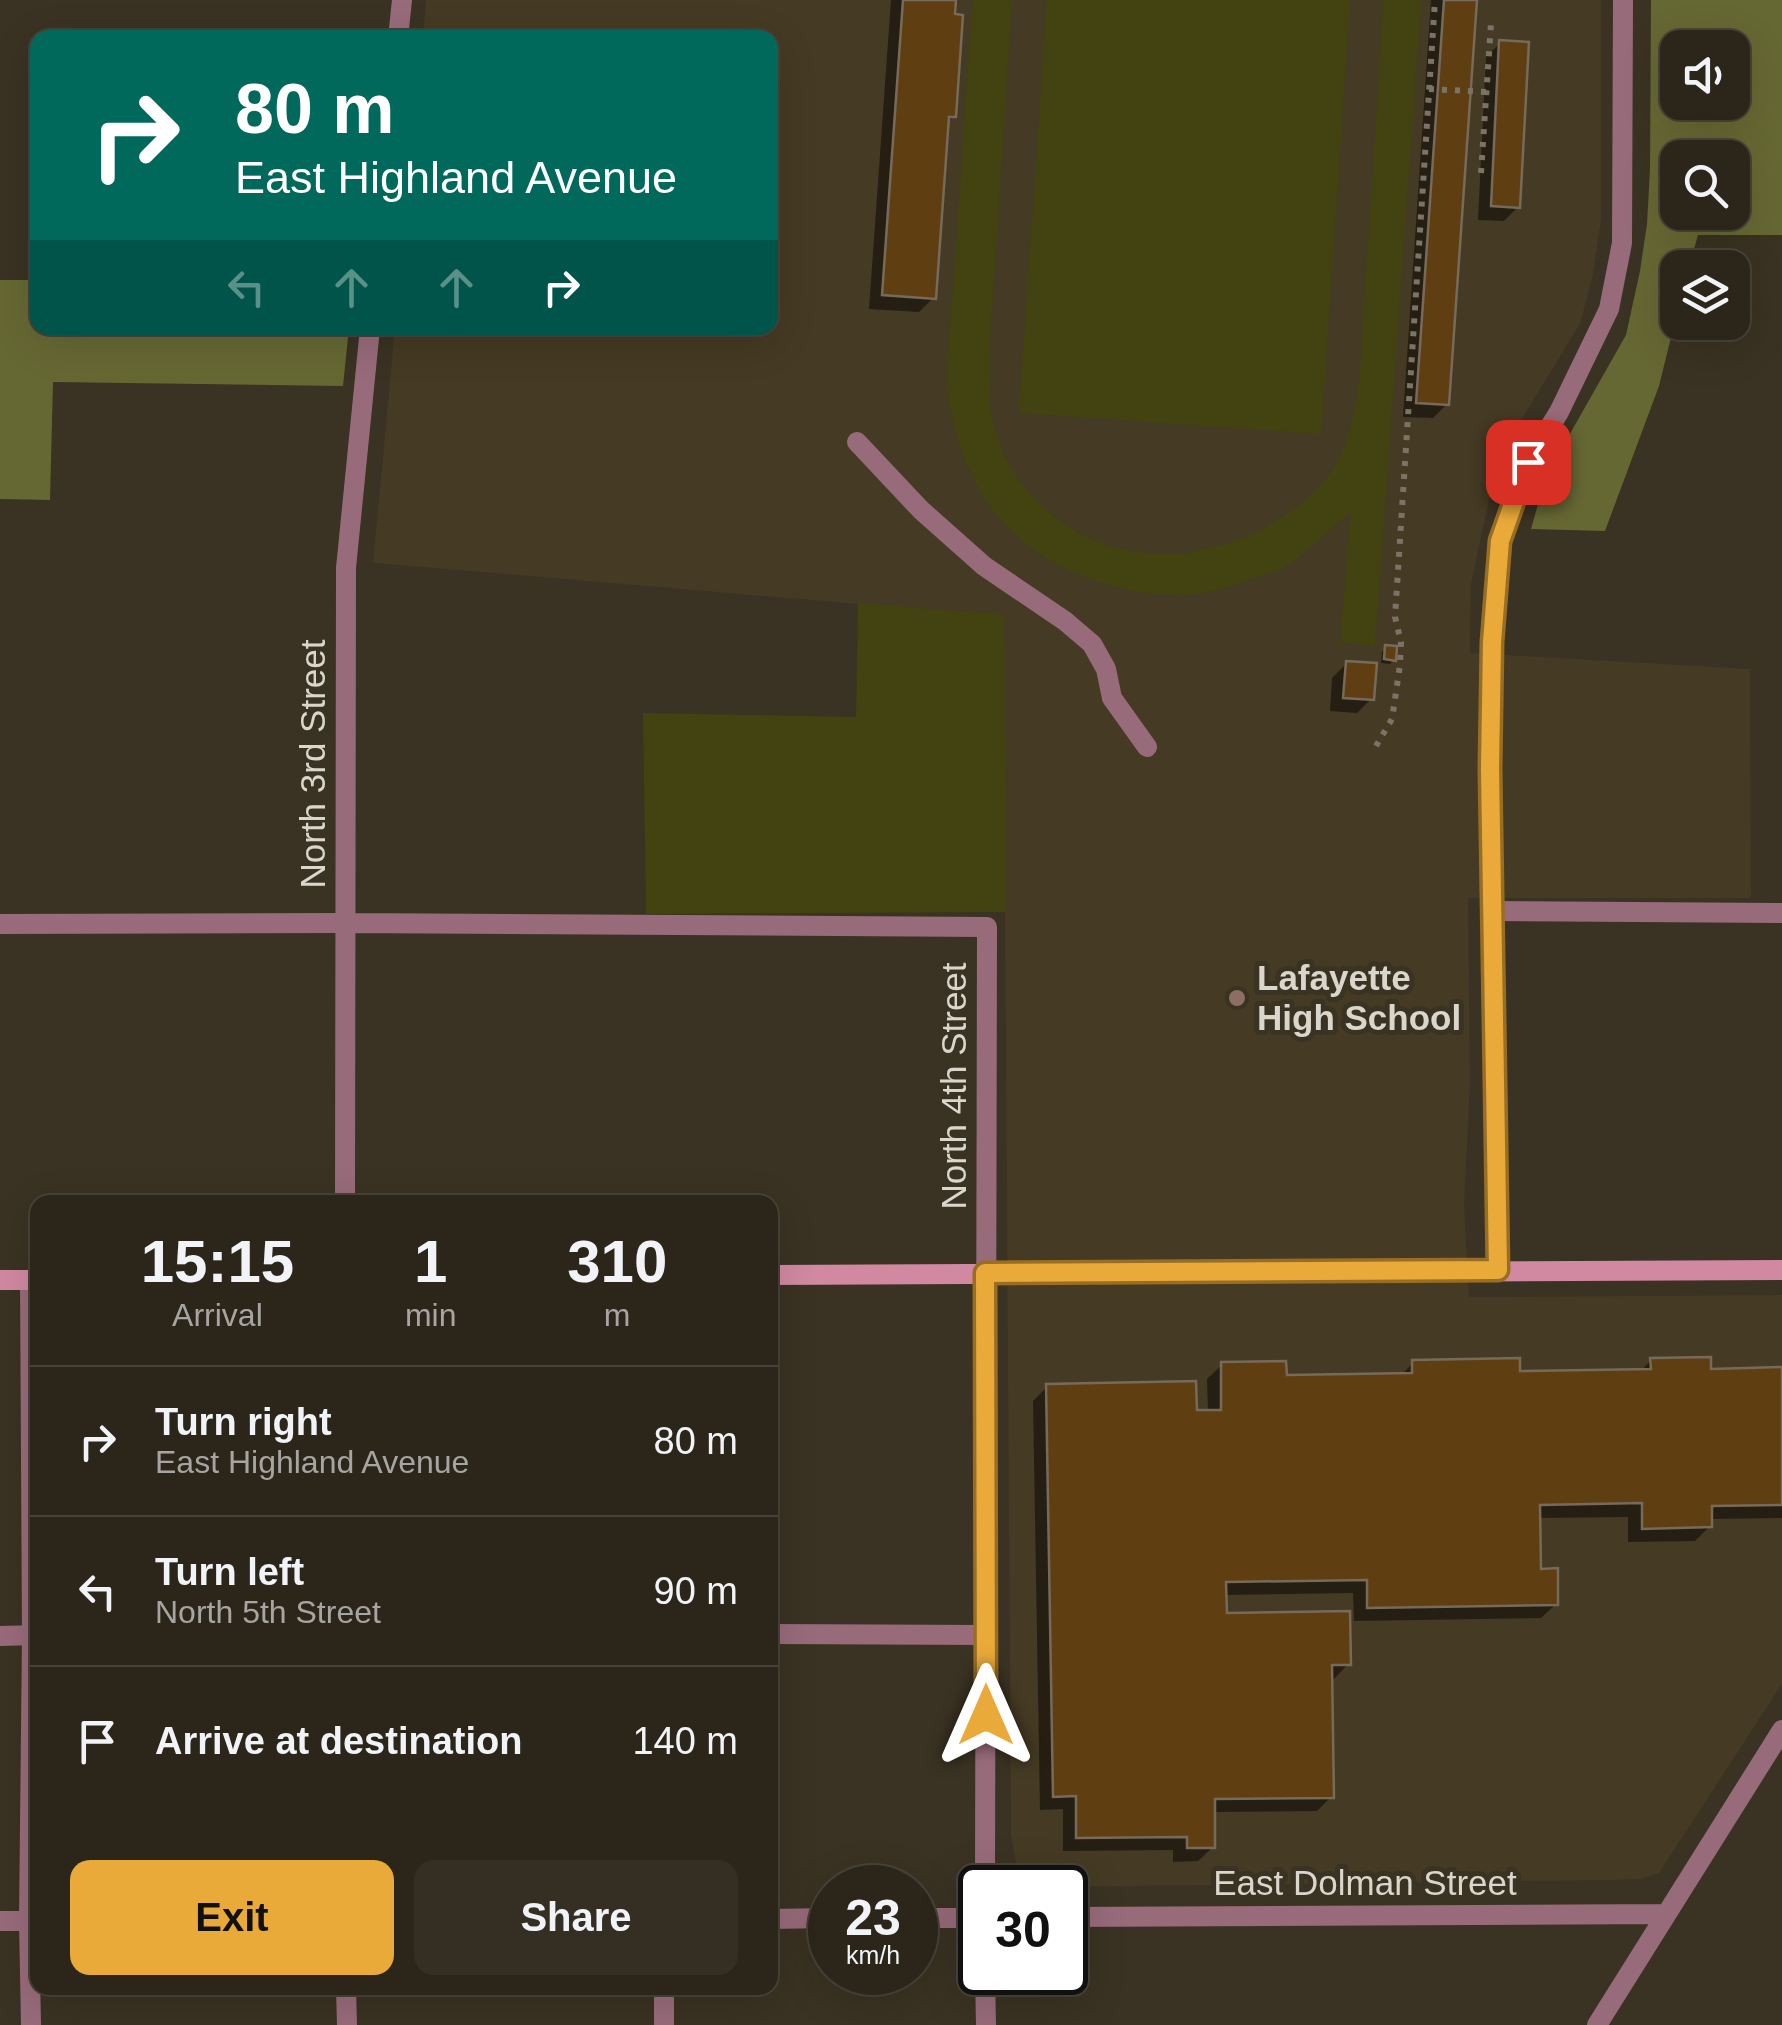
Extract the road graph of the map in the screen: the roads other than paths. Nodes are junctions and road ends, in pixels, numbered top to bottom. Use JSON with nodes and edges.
{"nodes":[{"id":1,"x":402,"y":0,"type":"edge"},
{"id":2,"x":1622,"y":0,"type":"edge"},
{"id":3,"x":399,"y":30,"type":"edge"},
{"id":4,"x":369,"y":335,"type":"edge"},
{"id":5,"x":857,"y":442,"type":"dead end"},
{"id":6,"x":1147,"y":747,"type":"dead end"},
{"id":7,"x":1492,"y":911,"type":"junction"},
{"id":8,"x":1782,"y":913,"type":"edge"},
{"id":9,"x":346,"y":923,"type":"junction"},
{"id":10,"x":0,"y":924,"type":"edge"},
{"id":11,"x":346,"y":1195,"type":"edge"},
{"id":12,"x":1498,"y":1270,"type":"junction"},
{"id":13,"x":1782,"y":1270,"type":"edge"},
{"id":14,"x":985,"y":1273,"type":"junction"},
{"id":15,"x":778,"y":1274,"type":"edge"},
{"id":16,"x":0,"y":1280,"type":"edge"},
{"id":17,"x":30,"y":1280,"type":"edge"},
{"id":18,"x":778,"y":1634,"type":"edge"},
{"id":19,"x":0,"y":1636,"type":"edge"},
{"id":20,"x":30,"y":1636,"type":"edge"},
{"id":21,"x":986,"y":1636,"type":"junction"},
{"id":22,"x":1782,"y":1730,"type":"edge"},
{"id":23,"x":985,"y":1865,"type":"edge"},
{"id":24,"x":1666,"y":1914,"type":"junction"},
{"id":25,"x":778,"y":1918,"type":"edge"},
{"id":26,"x":808,"y":1918,"type":"edge"},
{"id":27,"x":1088,"y":1918,"type":"edge"},
{"id":28,"x":0,"y":1921,"type":"edge"},
{"id":29,"x":30,"y":1921,"type":"edge"},
{"id":30,"x":32,"y":1995,"type":"edge"},
{"id":31,"x":346,"y":1995,"type":"edge"},
{"id":32,"x":664,"y":1995,"type":"edge"},
{"id":33,"x":985,"y":1995,"type":"edge"},
{"id":34,"x":31,"y":2025,"type":"edge"},
{"id":35,"x":346,"y":2025,"type":"edge"},
{"id":36,"x":664,"y":2025,"type":"edge"},
{"id":37,"x":986,"y":2025,"type":"edge"},
{"id":38,"x":1597,"y":2025,"type":"edge"}],
"edges":[{"from":1,"to":3,"type":"street"},
{"from":2,"to":7,"type":"street"},
{"from":4,"to":9,"type":"street","name":"North 3rd Street"},
{"from":5,"to":6,"type":"street"},
{"from":7,"to":8,"type":"street"},
{"from":7,"to":12,"type":"street"},
{"from":9,"to":10,"type":"street"},
{"from":9,"to":11,"type":"street","name":"North 3rd Street"},
{"from":9,"to":14,"type":"street","name":"North 4th Street"},
{"from":12,"to":13,"type":"street"},
{"from":12,"to":14,"type":"street"},
{"from":14,"to":15,"type":"street"},
{"from":14,"to":21,"type":"street","name":"North 4th Street"},
{"from":16,"to":17,"type":"street"},
{"from":18,"to":21,"type":"street"},
{"from":19,"to":20,"type":"street"},
{"from":21,"to":23,"type":"street","name":"North 4th Street"},
{"from":22,"to":24,"type":"street"},
{"from":24,"to":27,"type":"street","name":"East Dolman Street"},
{"from":24,"to":38,"type":"street"},
{"from":25,"to":26,"type":"street"},
{"from":28,"to":29,"type":"street"},
{"from":30,"to":34,"type":"street"},
{"from":31,"to":35,"type":"street"},
{"from":32,"to":36,"type":"street"},
{"from":33,"to":37,"type":"street"}]}
